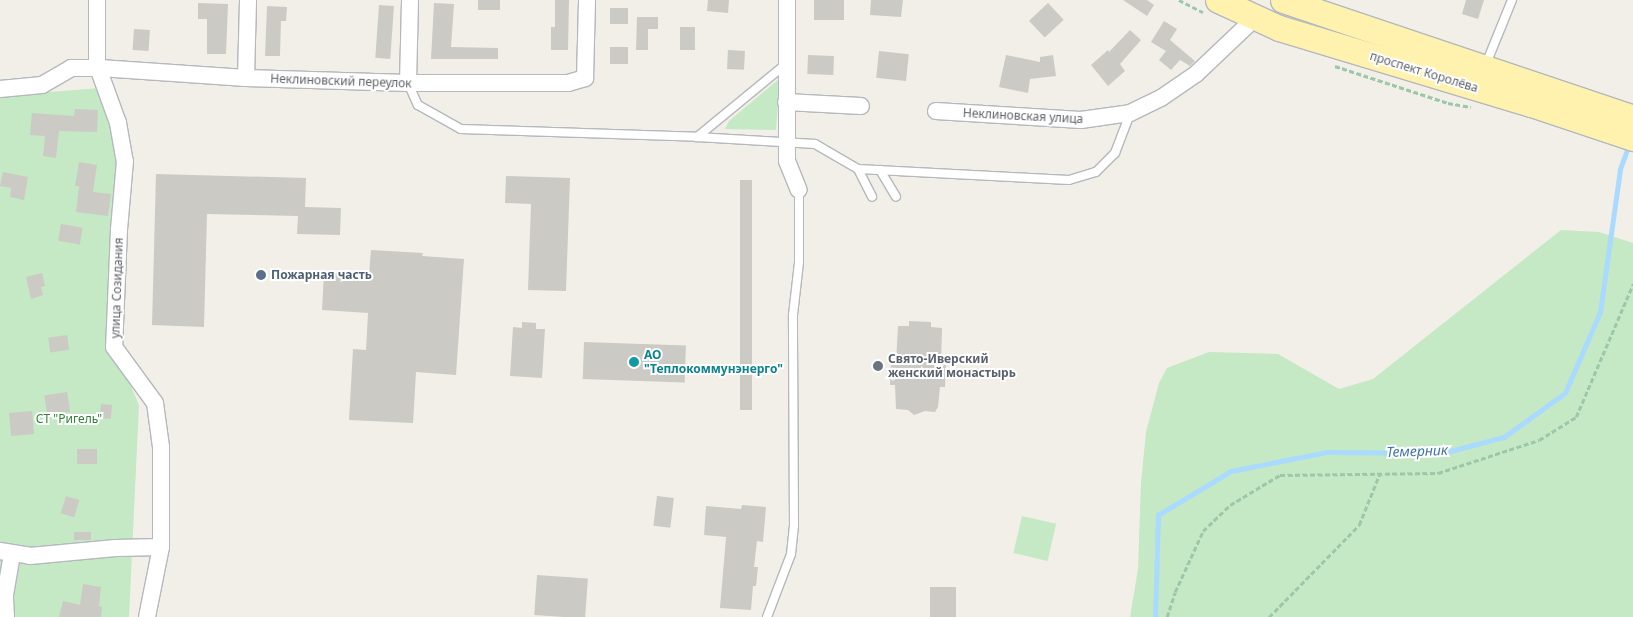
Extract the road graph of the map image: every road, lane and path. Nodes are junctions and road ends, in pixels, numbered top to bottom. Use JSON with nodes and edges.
{"nodes":[{"id":1,"x":97,"y":0,"type":"edge"},
{"id":2,"x":248,"y":0,"type":"edge"},
{"id":3,"x":410,"y":0,"type":"edge"},
{"id":4,"x":587,"y":0,"type":"edge"},
{"id":5,"x":787,"y":0,"type":"edge"},
{"id":6,"x":1218,"y":0,"type":"edge"},
{"id":7,"x":1283,"y":0,"type":"edge"},
{"id":8,"x":1512,"y":0,"type":"edge"},
{"id":9,"x":1255,"y":18,"type":"junction"},
{"id":10,"x":787,"y":63,"type":"junction"},
{"id":11,"x":98,"y":68,"type":"junction"},
{"id":12,"x":1484,"y":69,"type":"junction"},
{"id":13,"x":246,"y":78,"type":"junction"},
{"id":14,"x":408,"y":83,"type":"junction"},
{"id":15,"x":1,"y":90,"type":"edge"},
{"id":16,"x":1534,"y":95,"type":"junction"},
{"id":17,"x":786,"y":102,"type":"junction"},
{"id":18,"x":861,"y":106,"type":"dead end"},
{"id":19,"x":936,"y":111,"type":"dead end"},
{"id":20,"x":1130,"y":113,"type":"junction"},
{"id":21,"x":1633,"y":118,"type":"edge"},
{"id":22,"x":697,"y":137,"type":"junction"},
{"id":23,"x":1633,"y":138,"type":"edge"},
{"id":24,"x":787,"y":142,"type":"junction"},
{"id":25,"x":858,"y":169,"type":"junction"},
{"id":26,"x":880,"y":170,"type":"junction"},
{"id":27,"x":799,"y":190,"type":"joint"},
{"id":28,"x":896,"y":197,"type":"dead end"},
{"id":29,"x":872,"y":198,"type":"dead end"},
{"id":30,"x":1633,"y":284,"type":"edge"},
{"id":31,"x":1380,"y":473,"type":"junction"},
{"id":32,"x":161,"y":547,"type":"junction"},
{"id":33,"x":6,"y":553,"type":"edge"},
{"id":34,"x":6,"y":617,"type":"edge"},
{"id":35,"x":147,"y":617,"type":"edge"},
{"id":36,"x":766,"y":617,"type":"edge"},
{"id":37,"x":1167,"y":617,"type":"edge"},
{"id":38,"x":1269,"y":617,"type":"edge"}],
"edges":[{"from":1,"to":11,"type":"street","name":"улица Созидания"},
{"from":2,"to":13,"type":"street"},
{"from":3,"to":14,"type":"street"},
{"from":4,"to":14,"type":"street","name":"Неклиновский переулок"},
{"from":5,"to":10,"type":"street"},
{"from":6,"to":9,"type":"main road","name":"проспект Королёва"},
{"from":7,"to":12,"type":"main road","name":"проспект Королёва"},
{"from":8,"to":12,"type":"lane"},
{"from":9,"to":16,"type":"main road","name":"проспект Королёва"},
{"from":9,"to":20,"type":"street","name":"Неклиновская улица"},
{"from":10,"to":17,"type":"street"},
{"from":10,"to":22,"type":"lane"},
{"from":11,"to":13,"type":"street","name":"Неклиновский переулок"},
{"from":11,"to":15,"type":"street","name":"Неклиновский переулок"},
{"from":11,"to":32,"type":"street","name":"улица Созидания"},
{"from":12,"to":16,"type":"main road","name":"проспект Королёва"},
{"from":13,"to":14,"type":"street","name":"Неклиновский переулок"},
{"from":14,"to":22,"type":"lane"},
{"from":16,"to":21,"type":"main road","name":"проспект Королёва"},
{"from":16,"to":23,"type":"main road","name":"проспект Королёва"},
{"from":17,"to":18,"type":"street"},
{"from":17,"to":24,"type":"street"},
{"from":19,"to":20,"type":"street","name":"Неклиновская улица"},
{"from":20,"to":26,"type":"lane"},
{"from":22,"to":24,"type":"lane"},
{"from":24,"to":25,"type":"lane"},
{"from":24,"to":27,"type":"street"},
{"from":25,"to":26,"type":"lane"},
{"from":25,"to":29,"type":"lane"},
{"from":26,"to":28,"type":"lane"},
{"from":27,"to":36,"type":"lane"},
{"from":30,"to":31,"type":"path"},
{"from":31,"to":37,"type":"path"},
{"from":31,"to":38,"type":"path"},
{"from":32,"to":33,"type":"street"},
{"from":32,"to":35,"type":"street","name":"улица Созидания"},
{"from":33,"to":34,"type":"street"}]}
